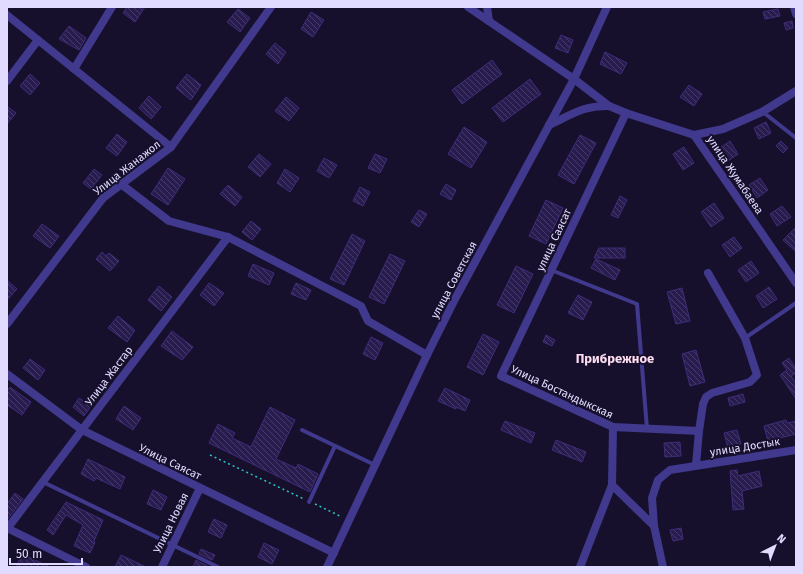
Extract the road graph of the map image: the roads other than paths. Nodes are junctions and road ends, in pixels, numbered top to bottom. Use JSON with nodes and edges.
{"nodes":[{"id":1,"x":112,"y":7,"type":"edge"},
{"id":2,"x":271,"y":7,"type":"edge"},
{"id":3,"x":468,"y":7,"type":"edge"},
{"id":4,"x":487,"y":7,"type":"edge"},
{"id":5,"x":607,"y":7,"type":"edge"},
{"id":6,"x":794,"y":7,"type":"edge"},
{"id":7,"x":796,"y":14,"type":"edge"},
{"id":8,"x":7,"y":15,"type":"edge"},
{"id":9,"x":489,"y":21,"type":"junction"},
{"id":10,"x":38,"y":40,"type":"junction"},
{"id":11,"x":74,"y":69,"type":"junction"},
{"id":12,"x":574,"y":80,"type":"junction"},
{"id":13,"x":7,"y":81,"type":"edge"},
{"id":14,"x":796,"y":91,"type":"edge"},
{"id":15,"x":609,"y":106,"type":"junction"},
{"id":16,"x":762,"y":112,"type":"junction"},
{"id":17,"x":626,"y":113,"type":"junction"},
{"id":18,"x":549,"y":126,"type":"junction"},
{"id":19,"x":694,"y":135,"type":"junction"},
{"id":20,"x":796,"y":138,"type":"edge"},
{"id":21,"x":171,"y":147,"type":"junction"},
{"id":22,"x":121,"y":184,"type":"junction"},
{"id":23,"x":228,"y":237,"type":"junction"},
{"id":24,"x":552,"y":270,"type":"junction"},
{"id":25,"x":708,"y":273,"type":"dead end"},
{"id":26,"x":796,"y":283,"type":"edge"},
{"id":27,"x":796,"y":303,"type":"edge"},
{"id":28,"x":7,"y":324,"type":"edge"},
{"id":29,"x":745,"y":338,"type":"junction"},
{"id":30,"x":427,"y":355,"type":"junction"},
{"id":31,"x":7,"y":374,"type":"edge"},
{"id":32,"x":501,"y":376,"type":"joint"},
{"id":33,"x":613,"y":427,"type":"junction"},
{"id":34,"x":648,"y":429,"type":"junction"},
{"id":35,"x":82,"y":430,"type":"junction"},
{"id":36,"x":302,"y":430,"type":"dead end"},
{"id":37,"x":699,"y":431,"type":"junction"},
{"id":38,"x":336,"y":446,"type":"junction"},
{"id":39,"x":796,"y":450,"type":"edge"},
{"id":40,"x":375,"y":465,"type":"junction"},
{"id":41,"x":696,"y":466,"type":"junction"},
{"id":42,"x":42,"y":482,"type":"junction"},
{"id":43,"x":612,"y":485,"type":"junction"},
{"id":44,"x":200,"y":488,"type":"junction"},
{"id":45,"x":309,"y":502,"type":"road end"},
{"id":46,"x":654,"y":526,"type":"junction"},
{"id":47,"x":7,"y":528,"type":"edge"},
{"id":48,"x":172,"y":546,"type":"junction"},
{"id":49,"x":334,"y":553,"type":"junction"},
{"id":50,"x":86,"y":567,"type":"edge"},
{"id":51,"x":162,"y":567,"type":"edge"},
{"id":52,"x":218,"y":567,"type":"edge"},
{"id":53,"x":327,"y":567,"type":"edge"},
{"id":54,"x":580,"y":567,"type":"edge"},
{"id":55,"x":663,"y":567,"type":"edge"}],
"edges":[{"from":1,"to":11,"type":"street"},
{"from":2,"to":21,"type":"street","name":"Улица Жанажол"},
{"from":3,"to":9,"type":"street"},
{"from":4,"to":9,"type":"street"},
{"from":5,"to":12,"type":"street","name":"улица Советская"},
{"from":6,"to":7,"type":"street"},
{"from":8,"to":10,"type":"street"},
{"from":9,"to":12,"type":"street"},
{"from":10,"to":11,"type":"street"},
{"from":10,"to":13,"type":"street"},
{"from":11,"to":21,"type":"street"},
{"from":12,"to":15,"type":"street"},
{"from":12,"to":18,"type":"street","name":"улица Советская"},
{"from":14,"to":16,"type":"street"},
{"from":15,"to":17,"type":"street","name":"улица Жумабаева"},
{"from":15,"to":18,"type":"street"},
{"from":16,"to":19,"type":"street"},
{"from":16,"to":20,"type":"lane"},
{"from":17,"to":19,"type":"street","name":"улица Жумабаева"},
{"from":17,"to":24,"type":"street","name":"улица Саясат"},
{"from":18,"to":30,"type":"street","name":"улица Советская"},
{"from":19,"to":26,"type":"street","name":"улица Жумабаева"},
{"from":21,"to":22,"type":"street","name":"Улица Жанажол"},
{"from":22,"to":23,"type":"street"},
{"from":22,"to":28,"type":"street","name":"Улица Жанажол"},
{"from":23,"to":30,"type":"street"},
{"from":23,"to":35,"type":"street","name":"Улица Жастар"},
{"from":24,"to":32,"type":"street","name":"улица Саясат"},
{"from":24,"to":34,"type":"lane"},
{"from":25,"to":29,"type":"street"},
{"from":27,"to":29,"type":"lane"},
{"from":29,"to":37,"type":"street"},
{"from":30,"to":40,"type":"street","name":"улица Советская"},
{"from":31,"to":35,"type":"street","name":"Улица Саясат"},
{"from":32,"to":33,"type":"street","name":"Улица Бостандыкская"},
{"from":33,"to":34,"type":"street","name":"Улица Бостандыкская"},
{"from":33,"to":43,"type":"street","name":"Улица Бостандыкская"},
{"from":34,"to":37,"type":"street","name":"Улица Бостандыкская"},
{"from":35,"to":42,"type":"street","name":"Улица Жастар"},
{"from":35,"to":44,"type":"street","name":"Улица Саясат"},
{"from":36,"to":38,"type":"lane"},
{"from":37,"to":41,"type":"street"},
{"from":38,"to":40,"type":"lane"},
{"from":38,"to":45,"type":"lane"},
{"from":39,"to":41,"type":"street","name":"улица Достык"},
{"from":40,"to":49,"type":"street","name":"улица Советская"},
{"from":41,"to":46,"type":"street"},
{"from":42,"to":47,"type":"street","name":"Улица Жастар"},
{"from":42,"to":48,"type":"lane"},
{"from":43,"to":46,"type":"street"},
{"from":43,"to":54,"type":"street","name":"Улица Бостандыкская"},
{"from":44,"to":48,"type":"street","name":"Улица Новая"},
{"from":44,"to":49,"type":"street","name":"Улица Саясат"},
{"from":46,"to":55,"type":"street"},
{"from":47,"to":50,"type":"street"},
{"from":48,"to":51,"type":"street","name":"Улица Новая"},
{"from":48,"to":52,"type":"lane"},
{"from":49,"to":53,"type":"street","name":"улица Советская"}]}
